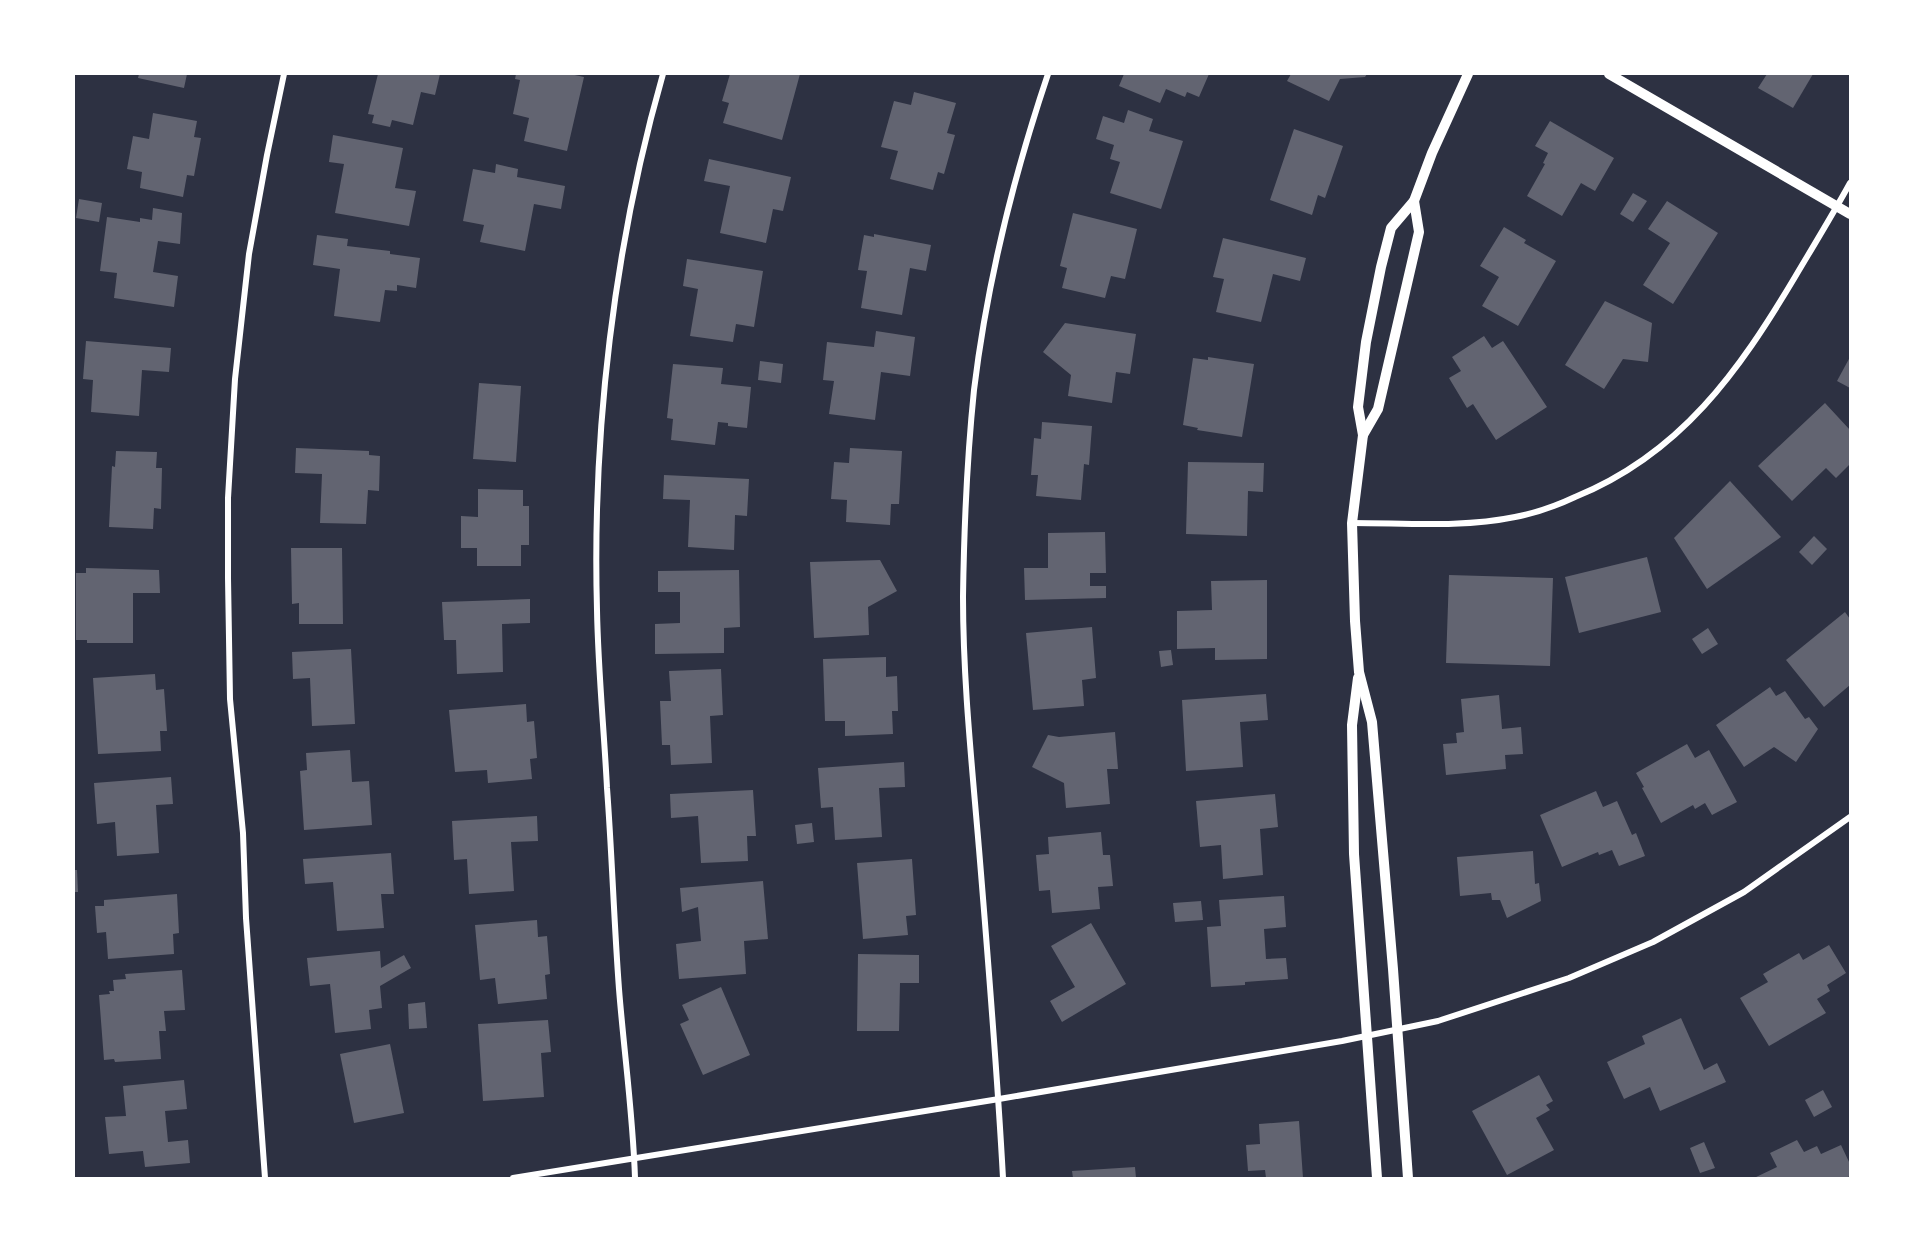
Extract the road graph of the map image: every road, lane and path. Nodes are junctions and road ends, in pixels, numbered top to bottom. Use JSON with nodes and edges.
{"nodes":[{"id":1,"x":284,"y":74,"type":"edge"},
{"id":2,"x":663,"y":74,"type":"edge"},
{"id":3,"x":1048,"y":74,"type":"edge"},
{"id":4,"x":1468,"y":74,"type":"edge"},
{"id":5,"x":1608,"y":74,"type":"edge"},
{"id":6,"x":1851,"y":183,"type":"edge"},
{"id":7,"x":1414,"y":201,"type":"junction"},
{"id":8,"x":1837,"y":206,"type":"junction"},
{"id":9,"x":1851,"y":214,"type":"edge"},
{"id":10,"x":1363,"y":435,"type":"junction"},
{"id":11,"x":1352,"y":523,"type":"junction"},
{"id":12,"x":1359,"y":672,"type":"junction"},
{"id":13,"x":1851,"y":817,"type":"edge"},
{"id":14,"x":1398,"y":1030,"type":"junction"},
{"id":15,"x":1367,"y":1036,"type":"junction"},
{"id":16,"x":999,"y":1099,"type":"junction"},
{"id":17,"x":634,"y":1159,"type":"junction"},
{"id":18,"x":265,"y":1179,"type":"edge"},
{"id":19,"x":513,"y":1179,"type":"edge"},
{"id":20,"x":635,"y":1179,"type":"edge"},
{"id":21,"x":1003,"y":1179,"type":"edge"},
{"id":22,"x":1377,"y":1179,"type":"edge"},
{"id":23,"x":1408,"y":1179,"type":"edge"}],
"edges":[{"from":1,"to":18,"type":"street"},
{"from":2,"to":17,"type":"street"},
{"from":3,"to":16,"type":"street"},
{"from":4,"to":7,"type":"street"},
{"from":5,"to":8,"type":"street"},
{"from":6,"to":8,"type":"street"},
{"from":7,"to":10,"type":"street"},
{"from":7,"to":10,"type":"street"},
{"from":8,"to":9,"type":"street"},
{"from":8,"to":11,"type":"street"},
{"from":10,"to":11,"type":"street"},
{"from":11,"to":12,"type":"street"},
{"from":12,"to":14,"type":"street"},
{"from":12,"to":15,"type":"street"},
{"from":13,"to":14,"type":"street"},
{"from":14,"to":15,"type":"street"},
{"from":14,"to":23,"type":"street"},
{"from":15,"to":16,"type":"street"},
{"from":15,"to":22,"type":"street"},
{"from":16,"to":17,"type":"street"},
{"from":16,"to":21,"type":"street"},
{"from":17,"to":19,"type":"street"},
{"from":17,"to":20,"type":"street"}]}
